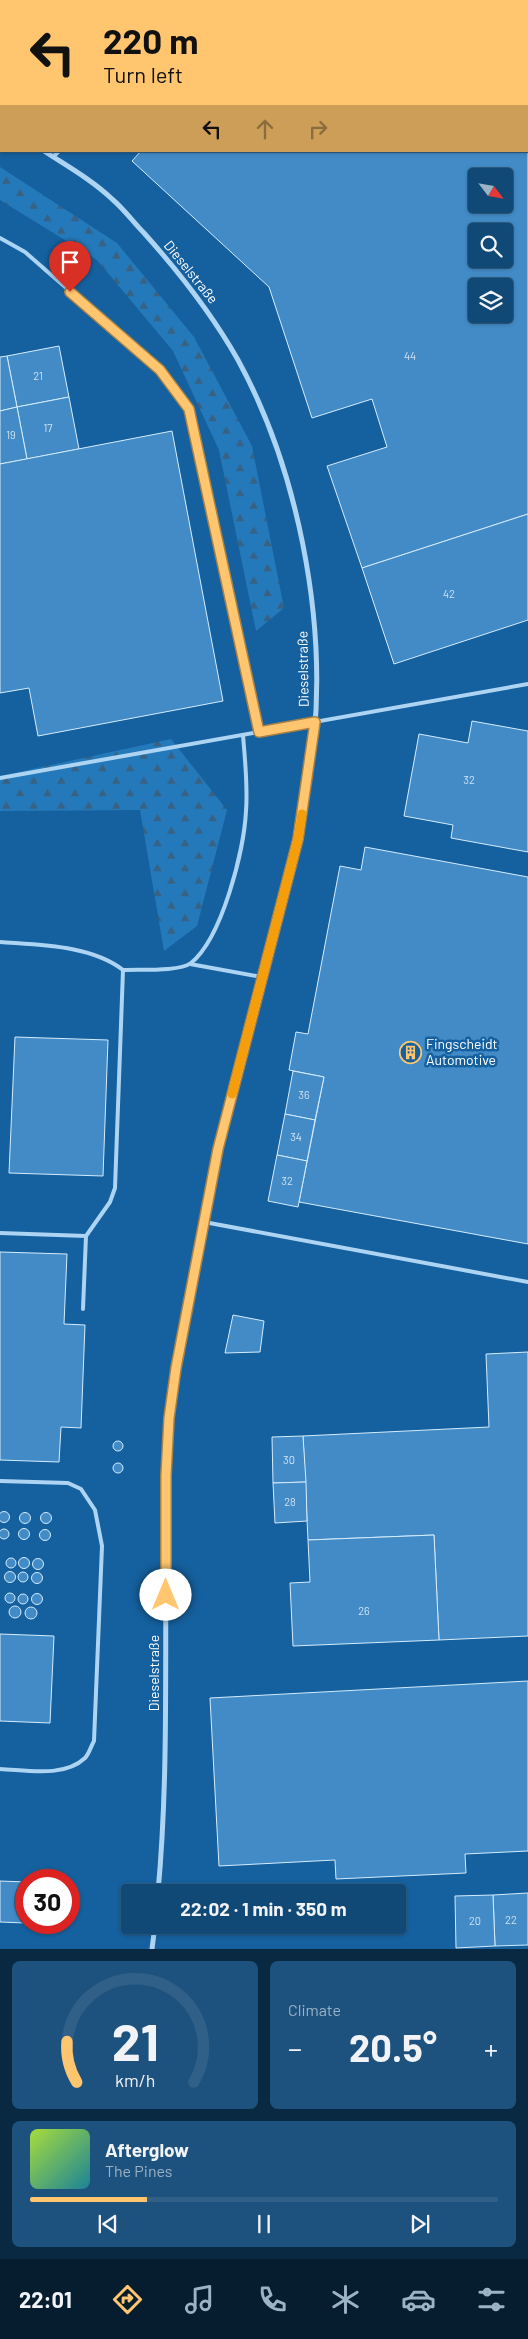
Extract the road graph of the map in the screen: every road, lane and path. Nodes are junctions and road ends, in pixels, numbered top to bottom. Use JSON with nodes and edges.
{"nodes":[{"id":1,"x":46,"y":152,"type":"edge"},
{"id":2,"x":58,"y":152,"type":"edge"},
{"id":3,"x":53,"y":157,"type":"junction"},
{"id":4,"x":0,"y":238,"type":"edge"},
{"id":5,"x":528,"y":684,"type":"edge"},
{"id":6,"x":315,"y":722,"type":"junction"},
{"id":7,"x":259,"y":732,"type":"junction"},
{"id":8,"x":243,"y":735,"type":"junction"},
{"id":9,"x":0,"y":778,"type":"edge"},
{"id":10,"x":0,"y":942,"type":"edge"},
{"id":11,"x":190,"y":964,"type":"junction"},
{"id":12,"x":123,"y":970,"type":"junction"},
{"id":13,"x":262,"y":977,"type":"junction"},
{"id":14,"x":204,"y":1222,"type":"junction"},
{"id":15,"x":0,"y":1233,"type":"edge"},
{"id":16,"x":86,"y":1236,"type":"junction"},
{"id":17,"x":528,"y":1282,"type":"edge"},
{"id":18,"x":83,"y":1309,"type":"dead end"},
{"id":19,"x":0,"y":1481,"type":"edge"},
{"id":20,"x":0,"y":1769,"type":"edge"},
{"id":21,"x":159,"y":1884,"type":"edge"},
{"id":22,"x":154,"y":1934,"type":"edge"},
{"id":23,"x":152,"y":1949,"type":"edge"}],
"edges":[{"from":1,"to":3,"type":"street","name":"Dieselstraße"},
{"from":2,"to":3,"type":"lane"},
{"from":3,"to":6,"type":"street","name":"Dieselstraße"},
{"from":4,"to":7,"type":"lane"},
{"from":5,"to":6,"type":"lane"},
{"from":6,"to":7,"type":"lane"},
{"from":6,"to":13,"type":"street","name":"Dieselstraße"},
{"from":7,"to":8,"type":"lane"},
{"from":8,"to":9,"type":"lane"},
{"from":8,"to":11,"type":"lane"},
{"from":10,"to":12,"type":"lane"},
{"from":11,"to":12,"type":"lane"},
{"from":11,"to":13,"type":"lane"},
{"from":12,"to":16,"type":"lane"},
{"from":13,"to":14,"type":"street","name":"Dieselstraße"},
{"from":14,"to":17,"type":"lane"},
{"from":14,"to":21,"type":"street","name":"Dieselstraße"},
{"from":15,"to":16,"type":"lane"},
{"from":16,"to":18,"type":"lane"},
{"from":19,"to":20,"type":"lane"},
{"from":22,"to":23,"type":"street"}]}
